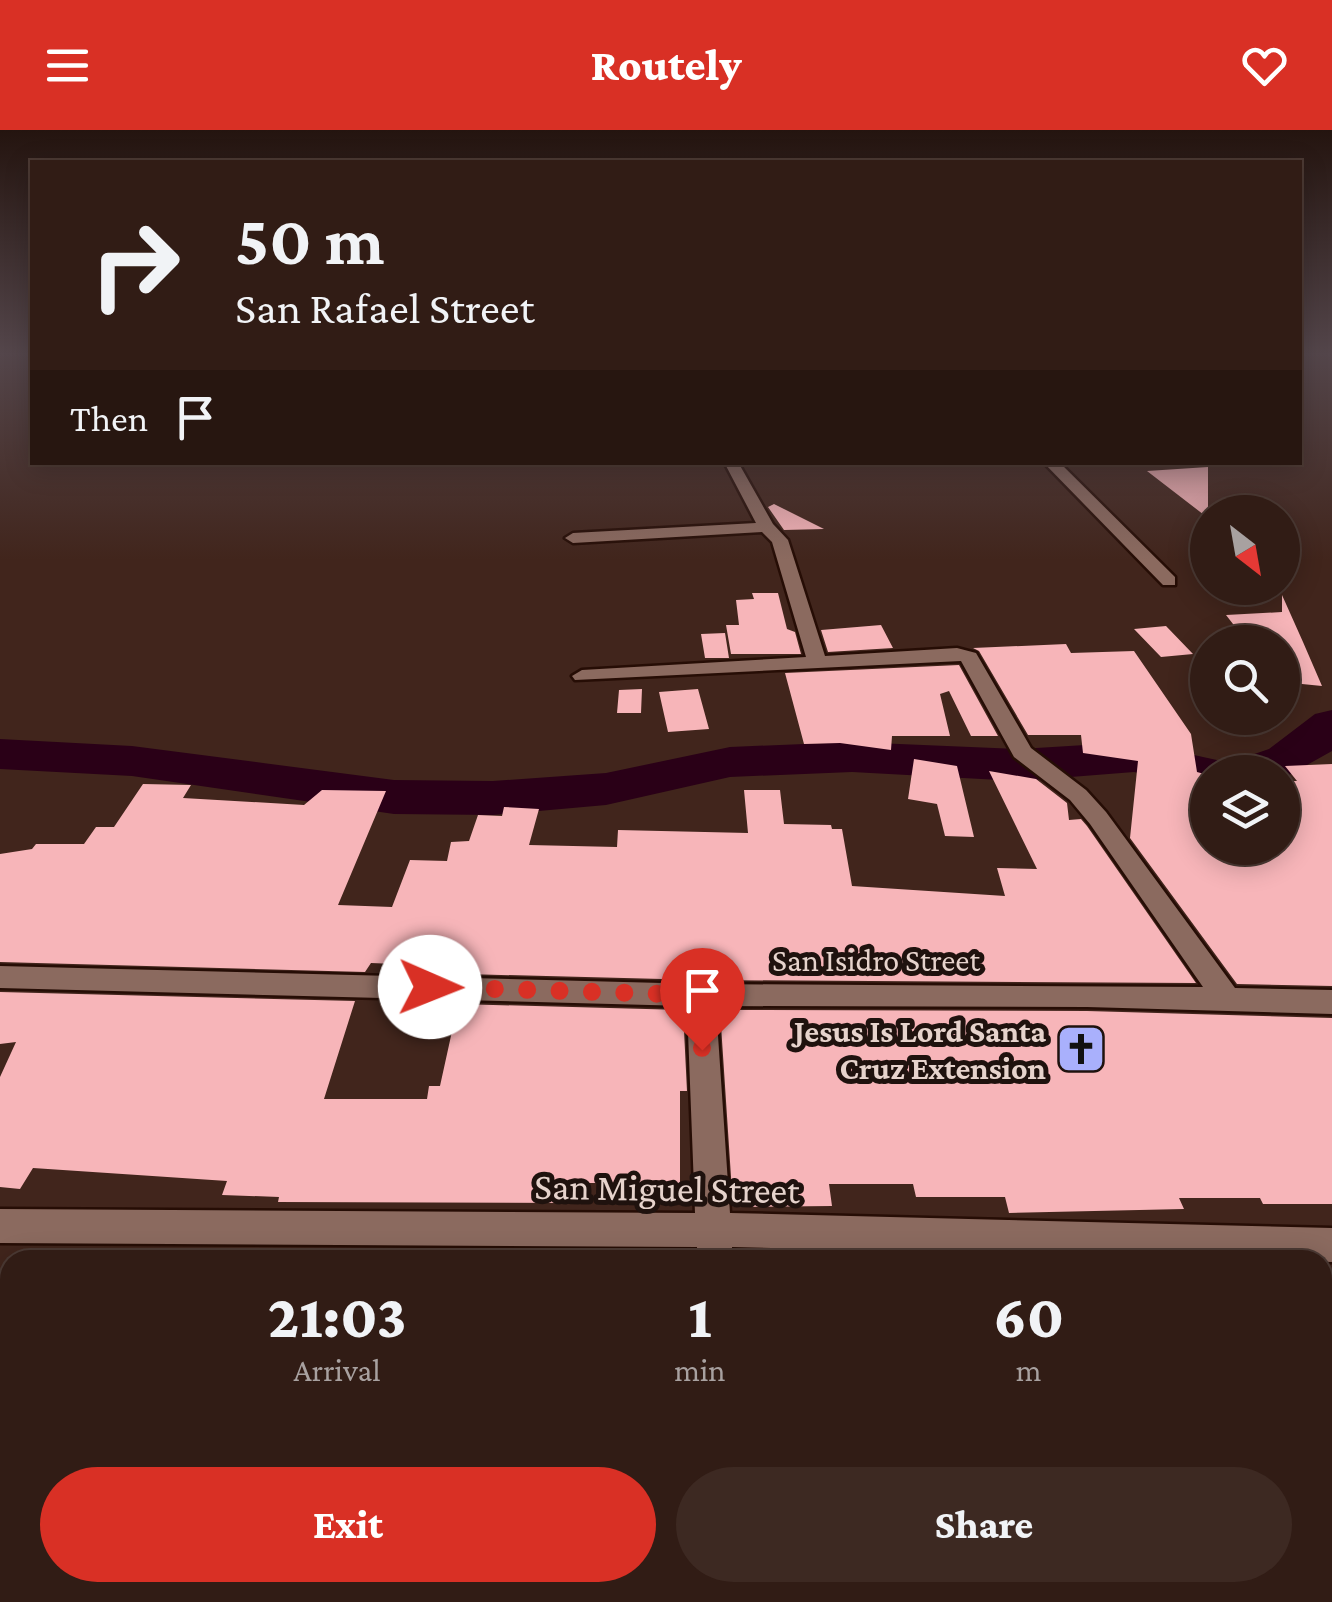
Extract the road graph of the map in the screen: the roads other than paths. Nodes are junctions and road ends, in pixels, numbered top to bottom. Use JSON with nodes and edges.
{"nodes":[{"id":1,"x":734,"y":465,"type":"edge"},
{"id":2,"x":1053,"y":465,"type":"edge"},
{"id":3,"x":766,"y":528,"type":"junction"},
{"id":4,"x":573,"y":538,"type":"dead end"},
{"id":5,"x":1169,"y":581,"type":"dead end"},
{"id":6,"x":817,"y":662,"type":"junction"},
{"id":7,"x":582,"y":676,"type":"dead end"},
{"id":8,"x":0,"y":977,"type":"edge"},
{"id":9,"x":701,"y":995,"type":"junction"},
{"id":10,"x":1226,"y":998,"type":"junction"},
{"id":11,"x":1332,"y":1002,"type":"edge"},
{"id":12,"x":0,"y":1226,"type":"edge"},
{"id":13,"x":714,"y":1245,"type":"edge"},
{"id":14,"x":1332,"y":1245,"type":"edge"},
{"id":15,"x":1019,"y":1250,"type":"edge"}],
"edges":[{"from":1,"to":3,"type":"street"},
{"from":2,"to":5,"type":"street"},
{"from":3,"to":4,"type":"street"},
{"from":3,"to":6,"type":"street"},
{"from":6,"to":7,"type":"street"},
{"from":6,"to":10,"type":"street"},
{"from":8,"to":9,"type":"street","name":"San Isidro Street"},
{"from":9,"to":10,"type":"street","name":"San Isidro Street"},
{"from":9,"to":13,"type":"street"},
{"from":10,"to":11,"type":"street","name":"San Isidro Street"},
{"from":12,"to":13,"type":"street","name":"San Miguel Street"},
{"from":13,"to":15,"type":"street","name":"San Miguel Street"},
{"from":14,"to":15,"type":"street","name":"San Miguel Street"}]}
